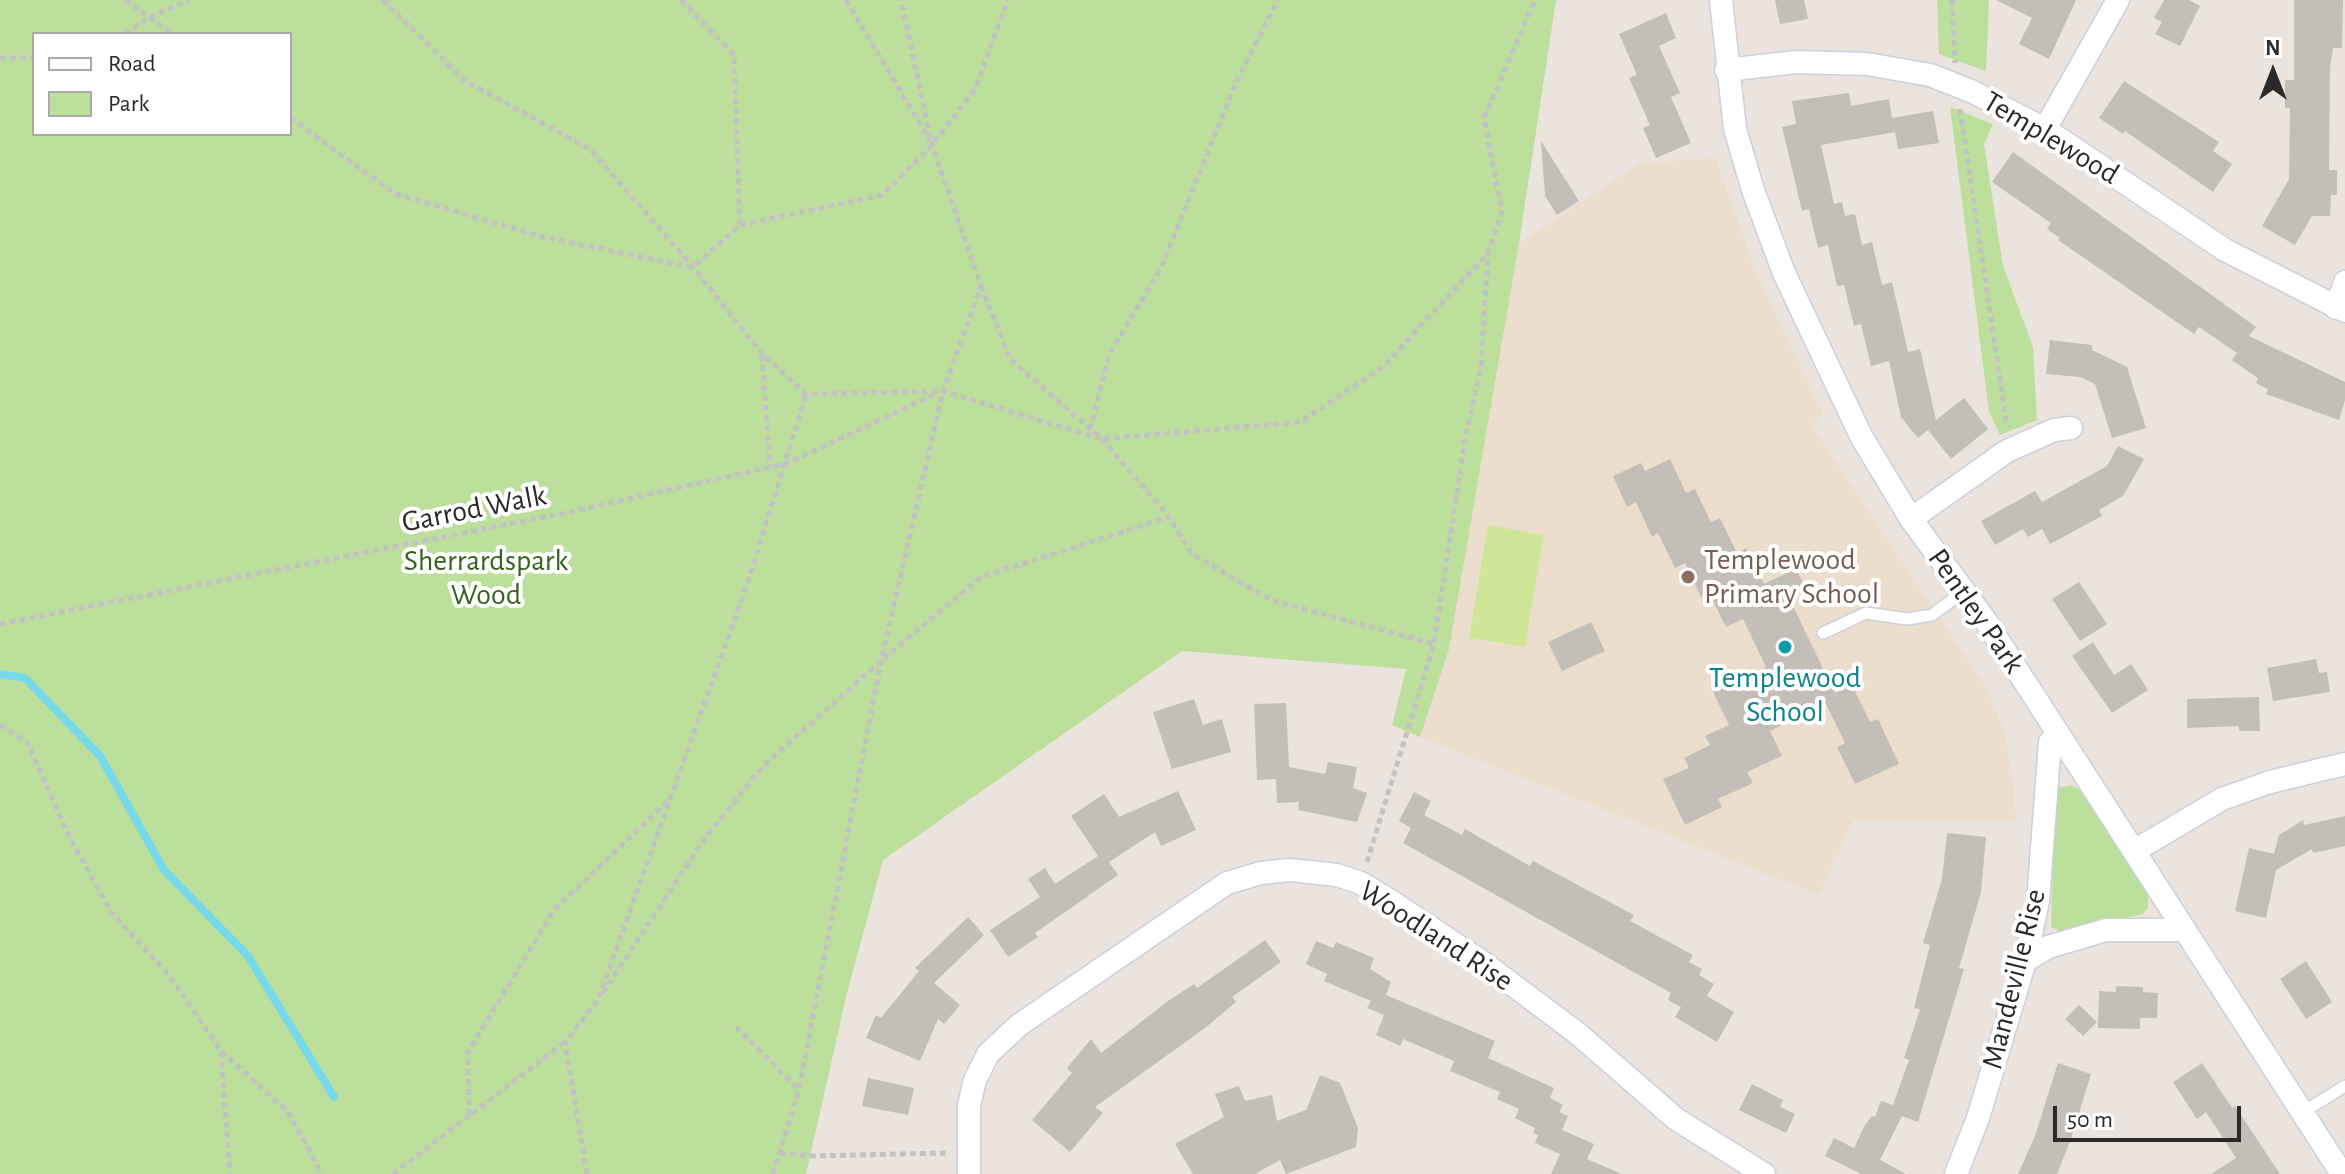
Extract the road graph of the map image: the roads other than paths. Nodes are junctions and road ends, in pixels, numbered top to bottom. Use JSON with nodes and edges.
{"nodes":[{"id":1,"x":1721,"y":0,"type":"edge"},
{"id":2,"x":2118,"y":0,"type":"edge"},
{"id":3,"x":1726,"y":70,"type":"junction"},
{"id":4,"x":2045,"y":129,"type":"junction"},
{"id":5,"x":2345,"y":282,"type":"edge"},
{"id":6,"x":2341,"y":310,"type":"edge"},
{"id":7,"x":2071,"y":428,"type":"dead end"},
{"id":8,"x":1911,"y":519,"type":"junction"},
{"id":9,"x":1964,"y":591,"type":"junction"},
{"id":10,"x":1823,"y":633,"type":"dead end"},
{"id":11,"x":2058,"y":733,"type":"junction"},
{"id":12,"x":2345,"y":764,"type":"edge"},
{"id":13,"x":2134,"y":851,"type":"junction"},
{"id":14,"x":2183,"y":930,"type":"junction"},
{"id":15,"x":2025,"y":961,"type":"junction"},
{"id":16,"x":2345,"y":1086,"type":"edge"},
{"id":17,"x":2303,"y":1112,"type":"junction"},
{"id":18,"x":968,"y":1164,"type":"edge"},
{"id":19,"x":1764,"y":1174,"type":"edge"},
{"id":20,"x":1956,"y":1174,"type":"edge"},
{"id":21,"x":2342,"y":1174,"type":"edge"}],
"edges":[{"from":1,"to":3,"type":"street","name":"Pentley Park"},
{"from":2,"to":4,"type":"street"},
{"from":3,"to":4,"type":"street","name":"Templewood"},
{"from":3,"to":8,"type":"street","name":"Pentley Park"},
{"from":4,"to":6,"type":"street","name":"Templewood"},
{"from":5,"to":6,"type":"street"},
{"from":7,"to":8,"type":"street"},
{"from":8,"to":9,"type":"street","name":"Pentley Park"},
{"from":9,"to":10,"type":"lane"},
{"from":9,"to":11,"type":"street","name":"Pentley Park"},
{"from":11,"to":13,"type":"street","name":"Pentley Park"},
{"from":11,"to":15,"type":"street","name":"Mandeville Rise"},
{"from":12,"to":13,"type":"street"},
{"from":13,"to":14,"type":"street","name":"Pentley Park"},
{"from":14,"to":15,"type":"street"},
{"from":14,"to":17,"type":"street","name":"Pentley Park"},
{"from":15,"to":20,"type":"street","name":"Mandeville Rise"},
{"from":16,"to":17,"type":"lane"},
{"from":17,"to":21,"type":"street","name":"Pentley Park"},
{"from":18,"to":19,"type":"street","name":"Woodland Rise"}]}
